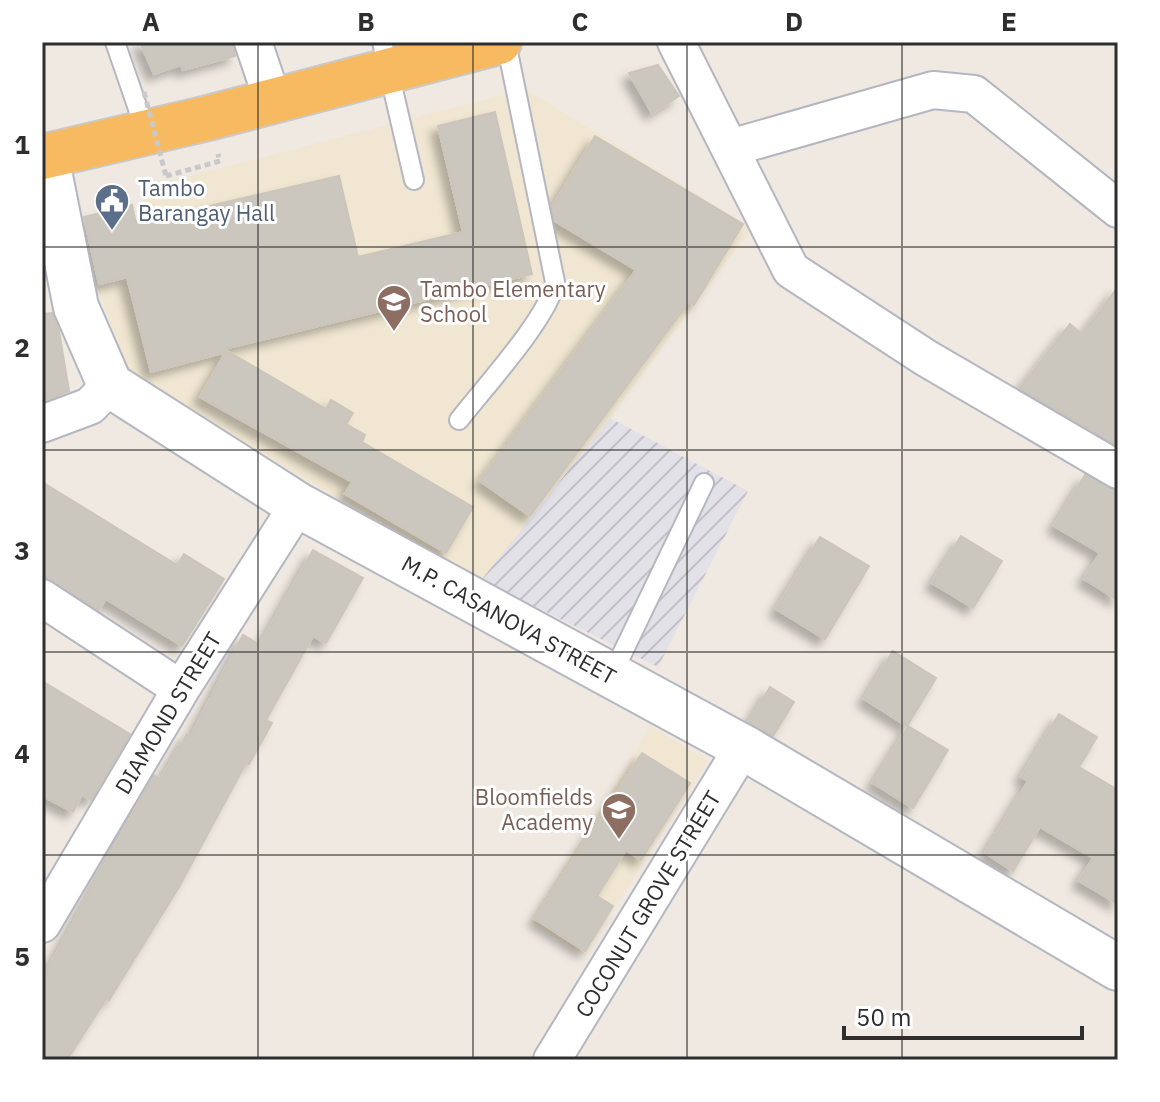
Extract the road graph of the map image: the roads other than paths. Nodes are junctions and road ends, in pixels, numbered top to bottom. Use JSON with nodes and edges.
{"nodes":[{"id":1,"x":115,"y":42,"type":"edge"},
{"id":2,"x":253,"y":42,"type":"edge"},
{"id":3,"x":499,"y":42,"type":"edge"},
{"id":4,"x":506,"y":42,"type":"edge"},
{"id":5,"x":676,"y":42,"type":"edge"},
{"id":6,"x":386,"y":56,"type":"edge"},
{"id":7,"x":273,"y":101,"type":"junction"},
{"id":8,"x":145,"y":112,"type":"junction"},
{"id":9,"x":730,"y":148,"type":"junction"},
{"id":10,"x":44,"y":156,"type":"edge"},
{"id":11,"x":414,"y":180,"type":"dead end"},
{"id":12,"x":1118,"y":209,"type":"edge"},
{"id":13,"x":110,"y":385,"type":"junction"},
{"id":14,"x":459,"y":420,"type":"dead end"},
{"id":15,"x":42,"y":424,"type":"edge"},
{"id":16,"x":1118,"y":470,"type":"edge"},
{"id":17,"x":704,"y":483,"type":"dead end"},
{"id":18,"x":298,"y":505,"type":"junction"},
{"id":19,"x":42,"y":598,"type":"edge"},
{"id":20,"x":611,"y":676,"type":"junction"},
{"id":21,"x":181,"y":689,"type":"junction"},
{"id":22,"x":743,"y":747,"type":"junction"},
{"id":23,"x":42,"y":924,"type":"edge"},
{"id":24,"x":1118,"y":968,"type":"edge"},
{"id":25,"x":552,"y":1060,"type":"edge"}],
"edges":[{"from":1,"to":8,"type":"lane"},
{"from":2,"to":7,"type":"street"},
{"from":3,"to":6,"type":"highway"},
{"from":4,"to":14,"type":"lane"},
{"from":5,"to":9,"type":"street"},
{"from":6,"to":7,"type":"highway"},
{"from":6,"to":11,"type":"lane"},
{"from":7,"to":8,"type":"highway"},
{"from":8,"to":10,"type":"highway"},
{"from":9,"to":12,"type":"street"},
{"from":9,"to":16,"type":"street"},
{"from":10,"to":13,"type":"street"},
{"from":13,"to":15,"type":"street"},
{"from":13,"to":18,"type":"street","name":"M.P. CASANOVA STREET"},
{"from":17,"to":20,"type":"lane"},
{"from":18,"to":20,"type":"street","name":"M.P. CASANOVA STREET"},
{"from":18,"to":21,"type":"street","name":"DIAMOND STREET"},
{"from":19,"to":21,"type":"street"},
{"from":20,"to":22,"type":"street","name":"M.P. CASANOVA STREET"},
{"from":21,"to":23,"type":"street","name":"DIAMOND STREET"},
{"from":22,"to":24,"type":"street","name":"M.P. CASANOVA STREET"},
{"from":22,"to":25,"type":"street","name":"COCONUT GROVE STREET"}]}
